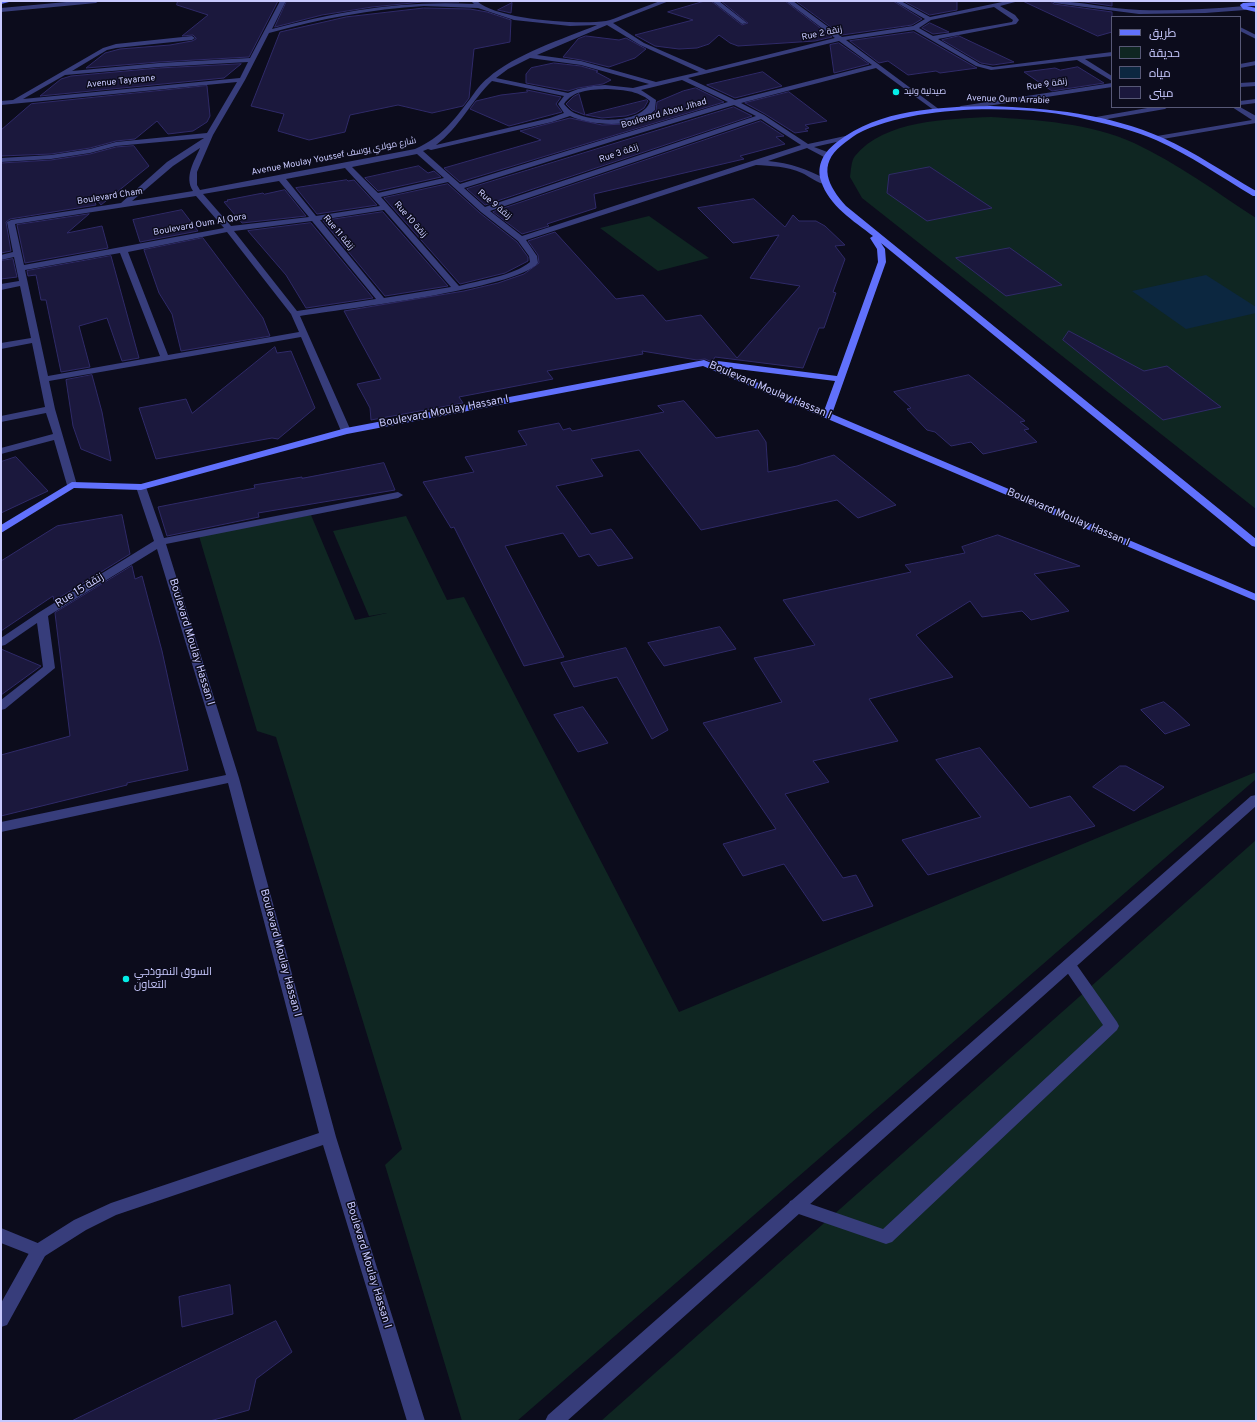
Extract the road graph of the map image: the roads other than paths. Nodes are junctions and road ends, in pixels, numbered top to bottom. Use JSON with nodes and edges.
{"nodes":[{"id":1,"x":10,"y":1,"type":"edge"},
{"id":2,"x":96,"y":1,"type":"edge"},
{"id":3,"x":283,"y":1,"type":"edge"},
{"id":4,"x":666,"y":1,"type":"edge"},
{"id":5,"x":716,"y":1,"type":"edge"},
{"id":6,"x":789,"y":1,"type":"edge"},
{"id":7,"x":897,"y":1,"type":"edge"},
{"id":8,"x":1016,"y":1,"type":"edge"},
{"id":9,"x":1054,"y":1,"type":"edge"},
{"id":10,"x":1,"y":2,"type":"edge"},
{"id":11,"x":477,"y":3,"type":"edge"},
{"id":12,"x":1246,"y":4,"type":"edge"},
{"id":13,"x":1256,"y":4,"type":"edge"},
{"id":14,"x":996,"y":6,"type":"junction"},
{"id":15,"x":1,"y":10,"type":"edge"},
{"id":16,"x":1256,"y":10,"type":"edge"},
{"id":17,"x":1205,"y":11,"type":"junction"},
{"id":18,"x":1215,"y":16,"type":"edge"},
{"id":19,"x":929,"y":20,"type":"junction"},
{"id":20,"x":744,"y":22,"type":"dead end"},
{"id":21,"x":608,"y":23,"type":"junction"},
{"id":22,"x":915,"y":28,"type":"junction"},
{"id":23,"x":1241,"y":30,"type":"edge"},
{"id":24,"x":267,"y":32,"type":"junction"},
{"id":25,"x":1254,"y":36,"type":"edge"},
{"id":26,"x":1241,"y":37,"type":"edge"},
{"id":27,"x":192,"y":38,"type":"dead end"},
{"id":28,"x":932,"y":38,"type":"junction"},
{"id":29,"x":839,"y":39,"type":"junction"},
{"id":30,"x":1111,"y":54,"type":"edge"},
{"id":31,"x":530,"y":56,"type":"junction"},
{"id":32,"x":1078,"y":58,"type":"junction"},
{"id":33,"x":252,"y":60,"type":"junction"},
{"id":34,"x":1256,"y":63,"type":"edge"},
{"id":35,"x":876,"y":66,"type":"junction"},
{"id":36,"x":1241,"y":66,"type":"edge"},
{"id":37,"x":703,"y":71,"type":"junction"},
{"id":38,"x":62,"y":74,"type":"junction"},
{"id":39,"x":681,"y":77,"type":"junction"},
{"id":40,"x":1111,"y":78,"type":"edge"},
{"id":41,"x":490,"y":79,"type":"junction"},
{"id":42,"x":242,"y":80,"type":"junction"},
{"id":43,"x":653,"y":83,"type":"junction"},
{"id":44,"x":1256,"y":84,"type":"edge"},
{"id":45,"x":1111,"y":85,"type":"edge"},
{"id":46,"x":1241,"y":85,"type":"edge"},
{"id":47,"x":632,"y":90,"type":"junction"},
{"id":48,"x":569,"y":94,"type":"junction"},
{"id":49,"x":1256,"y":101,"type":"edge"},
{"id":50,"x":11,"y":102,"type":"junction"},
{"id":51,"x":1,"y":103,"type":"edge"},
{"id":52,"x":1241,"y":103,"type":"edge"},
{"id":53,"x":734,"y":104,"type":"junction"},
{"id":54,"x":961,"y":108,"type":"junction"},
{"id":55,"x":1159,"y":108,"type":"edge"},
{"id":56,"x":1237,"y":108,"type":"edge"},
{"id":57,"x":935,"y":111,"type":"junction"},
{"id":58,"x":568,"y":114,"type":"junction"},
{"id":59,"x":762,"y":116,"type":"junction"},
{"id":60,"x":636,"y":118,"type":"junction"},
{"id":61,"x":1096,"y":119,"type":"junction"},
{"id":62,"x":1256,"y":120,"type":"edge"},
{"id":63,"x":653,"y":126,"type":"junction"},
{"id":64,"x":847,"y":137,"type":"junction"},
{"id":65,"x":208,"y":138,"type":"junction"},
{"id":66,"x":1157,"y":138,"type":"junction"},
{"id":67,"x":807,"y":146,"type":"junction"},
{"id":68,"x":418,"y":151,"type":"junction"},
{"id":69,"x":827,"y":156,"type":"junction"},
{"id":70,"x":1,"y":160,"type":"edge"},
{"id":71,"x":755,"y":163,"type":"junction"},
{"id":72,"x":346,"y":166,"type":"junction"},
{"id":73,"x":281,"y":178,"type":"junction"},
{"id":74,"x":449,"y":179,"type":"junction"},
{"id":75,"x":824,"y":182,"type":"junction"},
{"id":76,"x":459,"y":187,"type":"junction"},
{"id":77,"x":198,"y":193,"type":"junction"},
{"id":78,"x":1256,"y":194,"type":"edge"},
{"id":79,"x":376,"y":196,"type":"junction"},
{"id":80,"x":122,"y":206,"type":"junction"},
{"id":81,"x":386,"y":207,"type":"junction"},
{"id":82,"x":484,"y":210,"type":"junction"},
{"id":83,"x":313,"y":219,"type":"junction"},
{"id":84,"x":11,"y":222,"type":"junction"},
{"id":85,"x":1,"y":224,"type":"edge"},
{"id":86,"x":867,"y":228,"type":"junction"},
{"id":87,"x":229,"y":229,"type":"junction"},
{"id":88,"x":521,"y":239,"type":"junction"},
{"id":89,"x":123,"y":250,"type":"junction"},
{"id":90,"x":16,"y":253,"type":"junction"},
{"id":91,"x":1,"y":258,"type":"edge"},
{"id":92,"x":20,"y":268,"type":"junction"},
{"id":93,"x":23,"y":283,"type":"junction"},
{"id":94,"x":1,"y":287,"type":"edge"},
{"id":95,"x":457,"y":289,"type":"junction"},
{"id":96,"x":381,"y":300,"type":"junction"},
{"id":97,"x":295,"y":314,"type":"junction"},
{"id":98,"x":305,"y":334,"type":"junction"},
{"id":99,"x":34,"y":340,"type":"junction"},
{"id":100,"x":1,"y":346,"type":"edge"},
{"id":101,"x":165,"y":358,"type":"junction"},
{"id":102,"x":704,"y":363,"type":"junction"},
{"id":103,"x":45,"y":379,"type":"junction"},
{"id":104,"x":840,"y":379,"type":"junction"},
{"id":105,"x":50,"y":409,"type":"junction"},
{"id":106,"x":827,"y":416,"type":"junction"},
{"id":107,"x":1,"y":418,"type":"edge"},
{"id":108,"x":346,"y":431,"type":"junction"},
{"id":109,"x":58,"y":436,"type":"junction"},
{"id":110,"x":1,"y":451,"type":"edge"},
{"id":111,"x":72,"y":485,"type":"junction"},
{"id":112,"x":141,"y":487,"type":"junction"},
{"id":113,"x":398,"y":494,"type":"dead end"},
{"id":114,"x":1,"y":530,"type":"edge"},
{"id":115,"x":160,"y":542,"type":"junction"},
{"id":116,"x":1256,"y":544,"type":"edge"},
{"id":117,"x":1256,"y":598,"type":"edge"},
{"id":118,"x":42,"y":615,"type":"junction"},
{"id":119,"x":1,"y":643,"type":"edge"},
{"id":120,"x":1,"y":706,"type":"edge"},
{"id":121,"x":233,"y":778,"type":"junction"},
{"id":122,"x":1256,"y":799,"type":"edge"},
{"id":123,"x":1,"y":827,"type":"edge"},
{"id":124,"x":1069,"y":965,"type":"junction"},
{"id":125,"x":328,"y":1137,"type":"junction"},
{"id":126,"x":796,"y":1206,"type":"junction"},
{"id":127,"x":1,"y":1235,"type":"edge"},
{"id":128,"x":39,"y":1251,"type":"junction"},
{"id":129,"x":1,"y":1320,"type":"edge"},
{"id":130,"x":416,"y":1421,"type":"edge"},
{"id":131,"x":554,"y":1421,"type":"edge"}],
"edges":[{"from":1,"to":10,"type":"street"},
{"from":2,"to":15,"type":"street"},
{"from":3,"to":24,"type":"street"},
{"from":4,"to":21,"type":"street","name":"Avenue Moulay Youssef شارع مولاي يوسف"},
{"from":5,"to":20,"type":"street"},
{"from":6,"to":29,"type":"street"},
{"from":7,"to":19,"type":"street"},
{"from":8,"to":14,"type":"street","name":"Rue 2 زنقة"},
{"from":9,"to":17,"type":"street"},
{"from":11,"to":21,"type":"street"},
{"from":11,"to":24,"type":"street"},
{"from":12,"to":13,"type":"street"},
{"from":12,"to":16,"type":"street"},
{"from":12,"to":17,"type":"street"},
{"from":14,"to":19,"type":"street","name":"Rue 2 زنقة"},
{"from":14,"to":28,"type":"street"},
{"from":17,"to":18,"type":"street"},
{"from":19,"to":22,"type":"street","name":"Rue 2 زنقة"},
{"from":21,"to":31,"type":"street","name":"Avenue Moulay Youssef شارع مولاي يوسف"},
{"from":21,"to":37,"type":"street"},
{"from":22,"to":28,"type":"street"},
{"from":22,"to":29,"type":"street","name":"Rue 2 زنقة"},
{"from":23,"to":25,"type":"street"},
{"from":24,"to":33,"type":"street"},
{"from":25,"to":26,"type":"street"},
{"from":27,"to":38,"type":"street"},
{"from":28,"to":32,"type":"street"},
{"from":29,"to":35,"type":"street"},
{"from":29,"to":37,"type":"street","name":"Rue 2 زنقة"},
{"from":30,"to":32,"type":"street"},
{"from":31,"to":41,"type":"street","name":"Avenue Moulay Youssef شارع مولاي يوسف"},
{"from":31,"to":43,"type":"street"},
{"from":32,"to":40,"type":"street"},
{"from":33,"to":38,"type":"street"},
{"from":33,"to":42,"type":"street"},
{"from":34,"to":36,"type":"street"},
{"from":35,"to":53,"type":"street","name":"Boulevard Abou Jihad"},
{"from":35,"to":57,"type":"street"},
{"from":37,"to":39,"type":"street","name":"Rue 2 زنقة"},
{"from":38,"to":50,"type":"street"},
{"from":39,"to":43,"type":"street","name":"Rue 2 زنقة"},
{"from":39,"to":53,"type":"street"},
{"from":41,"to":48,"type":"street"},
{"from":41,"to":68,"type":"street","name":"Avenue Moulay Youssef شارع مولاي يوسف"},
{"from":42,"to":50,"type":"street","name":"Avenue Tayarane"},
{"from":42,"to":65,"type":"street"},
{"from":43,"to":47,"type":"street","name":"Rue 2 زنقة"},
{"from":44,"to":46,"type":"street"},
{"from":45,"to":54,"type":"street","name":"Rue 9 زنقة"},
{"from":47,"to":48,"type":"street"},
{"from":47,"to":60,"type":"street"},
{"from":48,"to":58,"type":"street"},
{"from":49,"to":52,"type":"street"},
{"from":50,"to":51,"type":"street","name":"Avenue Tayarane"},
{"from":53,"to":59,"type":"street"},
{"from":53,"to":63,"type":"street","name":"Boulevard Abou Jihad"},
{"from":54,"to":57,"type":"street","name":"Avenue Oum Arrabie"},
{"from":54,"to":61,"type":"street","name":"Avenue Oum Arrabie"},
{"from":55,"to":61,"type":"street"},
{"from":56,"to":62,"type":"street"},
{"from":57,"to":64,"type":"street","name":"Avenue Oum Arrabie"},
{"from":58,"to":60,"type":"street"},
{"from":58,"to":68,"type":"street"},
{"from":59,"to":67,"type":"street"},
{"from":59,"to":82,"type":"street","name":"Rue 3 زنقة"},
{"from":60,"to":63,"type":"street"},
{"from":61,"to":66,"type":"street","name":"Avenue Oum Arrabie"},
{"from":62,"to":66,"type":"street"},
{"from":63,"to":76,"type":"street","name":"Boulevard Abou Jihad"},
{"from":64,"to":67,"type":"street"},
{"from":64,"to":69,"type":"street","name":"Avenue Oum Arrabie"},
{"from":65,"to":70,"type":"street"},
{"from":65,"to":77,"type":"street"},
{"from":65,"to":80,"type":"street"},
{"from":66,"to":78,"type":"street","name":"Avenue Oum Arrabie"},
{"from":67,"to":69,"type":"street"},
{"from":67,"to":71,"type":"street"},
{"from":68,"to":72,"type":"street","name":"Avenue Moulay Youssef شارع مولاي يوسف"},
{"from":68,"to":74,"type":"street","name":"Rue 9 زنقة"},
{"from":69,"to":75,"type":"street"},
{"from":71,"to":75,"type":"street"},
{"from":71,"to":88,"type":"street"},
{"from":72,"to":73,"type":"street","name":"Avenue Moulay Youssef شارع مولاي يوسف"},
{"from":72,"to":79,"type":"street","name":"Rue 10 زنقة"},
{"from":73,"to":77,"type":"street","name":"Avenue Moulay Youssef شارع مولاي يوسف"},
{"from":73,"to":83,"type":"street","name":"Rue 11 زنقة"},
{"from":74,"to":76,"type":"street","name":"Rue 9 زنقة"},
{"from":74,"to":79,"type":"street"},
{"from":75,"to":86,"type":"street"},
{"from":76,"to":82,"type":"street","name":"Rue 9 زنقة"},
{"from":77,"to":80,"type":"street","name":"Boulevard Cham"},
{"from":77,"to":87,"type":"street"},
{"from":79,"to":81,"type":"street","name":"Rue 10 زنقة"},
{"from":80,"to":84,"type":"street","name":"Boulevard Cham"},
{"from":81,"to":83,"type":"street","name":"Boulevard Oum Al Qora"},
{"from":81,"to":95,"type":"street","name":"Rue 10 زنقة"},
{"from":82,"to":88,"type":"street","name":"Rue 9 زنقة"},
{"from":83,"to":87,"type":"street","name":"Boulevard Oum Al Qora"},
{"from":83,"to":96,"type":"street","name":"Rue 11 زنقة"},
{"from":84,"to":85,"type":"street","name":"Boulevard Cham"},
{"from":84,"to":90,"type":"street"},
{"from":86,"to":104,"type":"street"},
{"from":86,"to":116,"type":"street"},
{"from":87,"to":89,"type":"street","name":"Boulevard Oum Al Qora"},
{"from":87,"to":97,"type":"street"},
{"from":88,"to":95,"type":"street","name":"Rue 9 زنقة"},
{"from":89,"to":92,"type":"street","name":"Boulevard Oum Al Qora"},
{"from":89,"to":101,"type":"street"},
{"from":90,"to":91,"type":"street"},
{"from":90,"to":92,"type":"street"},
{"from":92,"to":93,"type":"street"},
{"from":93,"to":94,"type":"street"},
{"from":93,"to":99,"type":"street"},
{"from":95,"to":96,"type":"street"},
{"from":96,"to":97,"type":"street"},
{"from":97,"to":98,"type":"street"},
{"from":98,"to":101,"type":"street"},
{"from":98,"to":108,"type":"street"},
{"from":99,"to":100,"type":"street"},
{"from":99,"to":103,"type":"street"},
{"from":101,"to":103,"type":"street"},
{"from":102,"to":104,"type":"street"},
{"from":102,"to":106,"type":"street","name":"Boulevard Moulay Hassan I"},
{"from":102,"to":108,"type":"street","name":"Boulevard Moulay Hassan I"},
{"from":103,"to":105,"type":"street"},
{"from":104,"to":106,"type":"street"},
{"from":105,"to":107,"type":"street"},
{"from":105,"to":109,"type":"street"},
{"from":106,"to":117,"type":"street","name":"Boulevard Moulay Hassan I"},
{"from":108,"to":112,"type":"street","name":"Boulevard Moulay Hassan I"},
{"from":109,"to":110,"type":"street"},
{"from":109,"to":111,"type":"street"},
{"from":111,"to":112,"type":"street","name":"Boulevard Moulay Hassan I"},
{"from":111,"to":114,"type":"street"},
{"from":112,"to":115,"type":"street","name":"Boulevard Moulay Hassan I"},
{"from":113,"to":115,"type":"street"},
{"from":115,"to":118,"type":"street","name":"Rue 15 زنقة"},
{"from":115,"to":121,"type":"street","name":"Boulevard Moulay Hassan I"},
{"from":118,"to":119,"type":"street","name":"Rue 15 زنقة"},
{"from":118,"to":120,"type":"street"},
{"from":121,"to":123,"type":"street"},
{"from":121,"to":125,"type":"street","name":"Boulevard Moulay Hassan I"},
{"from":122,"to":124,"type":"street"},
{"from":124,"to":126,"type":"street"},
{"from":124,"to":126,"type":"street"},
{"from":125,"to":128,"type":"street"},
{"from":125,"to":130,"type":"street","name":"Boulevard Moulay Hassan I"},
{"from":126,"to":131,"type":"street"},
{"from":127,"to":128,"type":"street"},
{"from":128,"to":129,"type":"street"}]}
